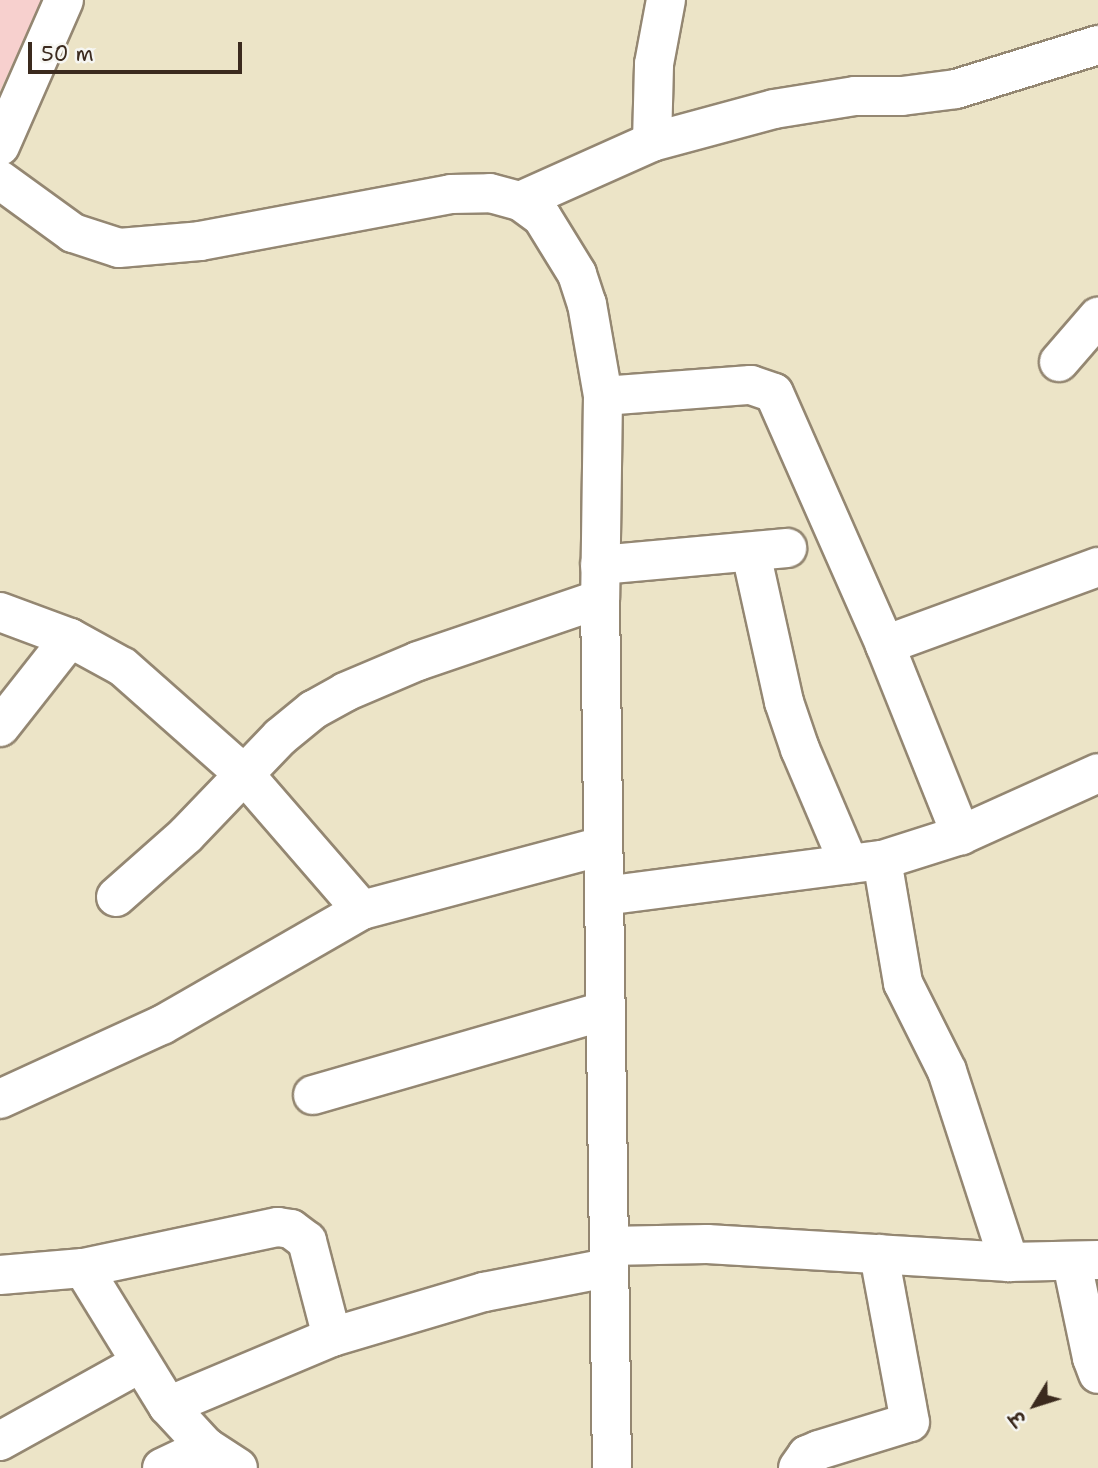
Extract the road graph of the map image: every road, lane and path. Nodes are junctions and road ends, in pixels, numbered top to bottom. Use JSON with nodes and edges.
{"nodes":[{"id":1,"x":64,"y":0,"type":"edge"},
{"id":2,"x":666,"y":0,"type":"edge"},
{"id":3,"x":1098,"y":45,"type":"edge"},
{"id":4,"x":652,"y":142,"type":"junction"},
{"id":5,"x":0,"y":146,"type":"edge"},
{"id":6,"x":0,"y":180,"type":"edge"},
{"id":7,"x":520,"y":201,"type":"junction"},
{"id":8,"x":1098,"y":317,"type":"edge"},
{"id":9,"x":1059,"y":362,"type":"dead end"},
{"id":10,"x":603,"y":396,"type":"junction"},
{"id":11,"x":1098,"y":567,"type":"edge"},
{"id":12,"x":600,"y":582,"type":"junction"},
{"id":13,"x":0,"y":612,"type":"edge"},
{"id":14,"x":70,"y":638,"type":"junction"},
{"id":15,"x":885,"y":645,"type":"junction"},
{"id":16,"x":0,"y":727,"type":"edge"},
{"id":17,"x":1098,"y":773,"type":"edge"},
{"id":18,"x":244,"y":774,"type":"junction"},
{"id":19,"x":961,"y":835,"type":"junction"},
{"id":20,"x":602,"y":846,"type":"junction"},
{"id":21,"x":865,"y":862,"type":"junction"},
{"id":22,"x":604,"y":896,"type":"junction"},
{"id":23,"x":116,"y":897,"type":"dead end"},
{"id":24,"x":362,"y":910,"type":"junction"},
{"id":25,"x":604,"y":1011,"type":"junction"},
{"id":26,"x":313,"y":1095,"type":"dead end"},
{"id":27,"x":0,"y":1098,"type":"edge"},
{"id":28,"x":879,"y":1254,"type":"junction"},
{"id":29,"x":608,"y":1257,"type":"junction"},
{"id":30,"x":1009,"y":1262,"type":"junction"},
{"id":31,"x":1085,"y":1262,"type":"edge"},
{"id":32,"x":83,"y":1268,"type":"junction"},
{"id":33,"x":0,"y":1275,"type":"edge"},
{"id":34,"x":332,"y":1337,"type":"junction"},
{"id":35,"x":141,"y":1363,"type":"junction"},
{"id":36,"x":1098,"y":1374,"type":"edge"},
{"id":37,"x":168,"y":1406,"type":"junction"},
{"id":38,"x":0,"y":1441,"type":"edge"},
{"id":39,"x":206,"y":1447,"type":"junction"},
{"id":40,"x":162,"y":1468,"type":"edge"},
{"id":41,"x":238,"y":1468,"type":"edge"},
{"id":42,"x":612,"y":1468,"type":"edge"},
{"id":43,"x":798,"y":1468,"type":"edge"}],
"edges":[{"from":1,"to":5,"type":"street"},
{"from":2,"to":4,"type":"street"},
{"from":3,"to":4,"type":"street"},
{"from":4,"to":7,"type":"street"},
{"from":6,"to":7,"type":"street"},
{"from":7,"to":10,"type":"street"},
{"from":8,"to":9,"type":"street"},
{"from":10,"to":12,"type":"street"},
{"from":10,"to":15,"type":"street"},
{"from":11,"to":15,"type":"street"},
{"from":12,"to":18,"type":"street"},
{"from":12,"to":20,"type":"street"},
{"from":12,"to":21,"type":"street"},
{"from":13,"to":14,"type":"street"},
{"from":14,"to":16,"type":"street"},
{"from":14,"to":18,"type":"street"},
{"from":15,"to":19,"type":"street"},
{"from":17,"to":19,"type":"street"},
{"from":18,"to":23,"type":"street"},
{"from":18,"to":24,"type":"street"},
{"from":19,"to":21,"type":"street"},
{"from":20,"to":22,"type":"street"},
{"from":20,"to":24,"type":"street"},
{"from":21,"to":22,"type":"street"},
{"from":21,"to":30,"type":"street"},
{"from":22,"to":25,"type":"street"},
{"from":24,"to":27,"type":"street"},
{"from":25,"to":26,"type":"street"},
{"from":25,"to":29,"type":"street"},
{"from":28,"to":29,"type":"street"},
{"from":28,"to":30,"type":"street"},
{"from":28,"to":43,"type":"street"},
{"from":29,"to":34,"type":"street"},
{"from":29,"to":42,"type":"street"},
{"from":30,"to":31,"type":"street"},
{"from":31,"to":36,"type":"street"},
{"from":32,"to":33,"type":"street"},
{"from":32,"to":34,"type":"street"},
{"from":32,"to":35,"type":"street"},
{"from":34,"to":37,"type":"street"},
{"from":35,"to":37,"type":"street"},
{"from":35,"to":38,"type":"street"},
{"from":37,"to":39,"type":"street"},
{"from":39,"to":40,"type":"street"},
{"from":39,"to":41,"type":"street"}]}
